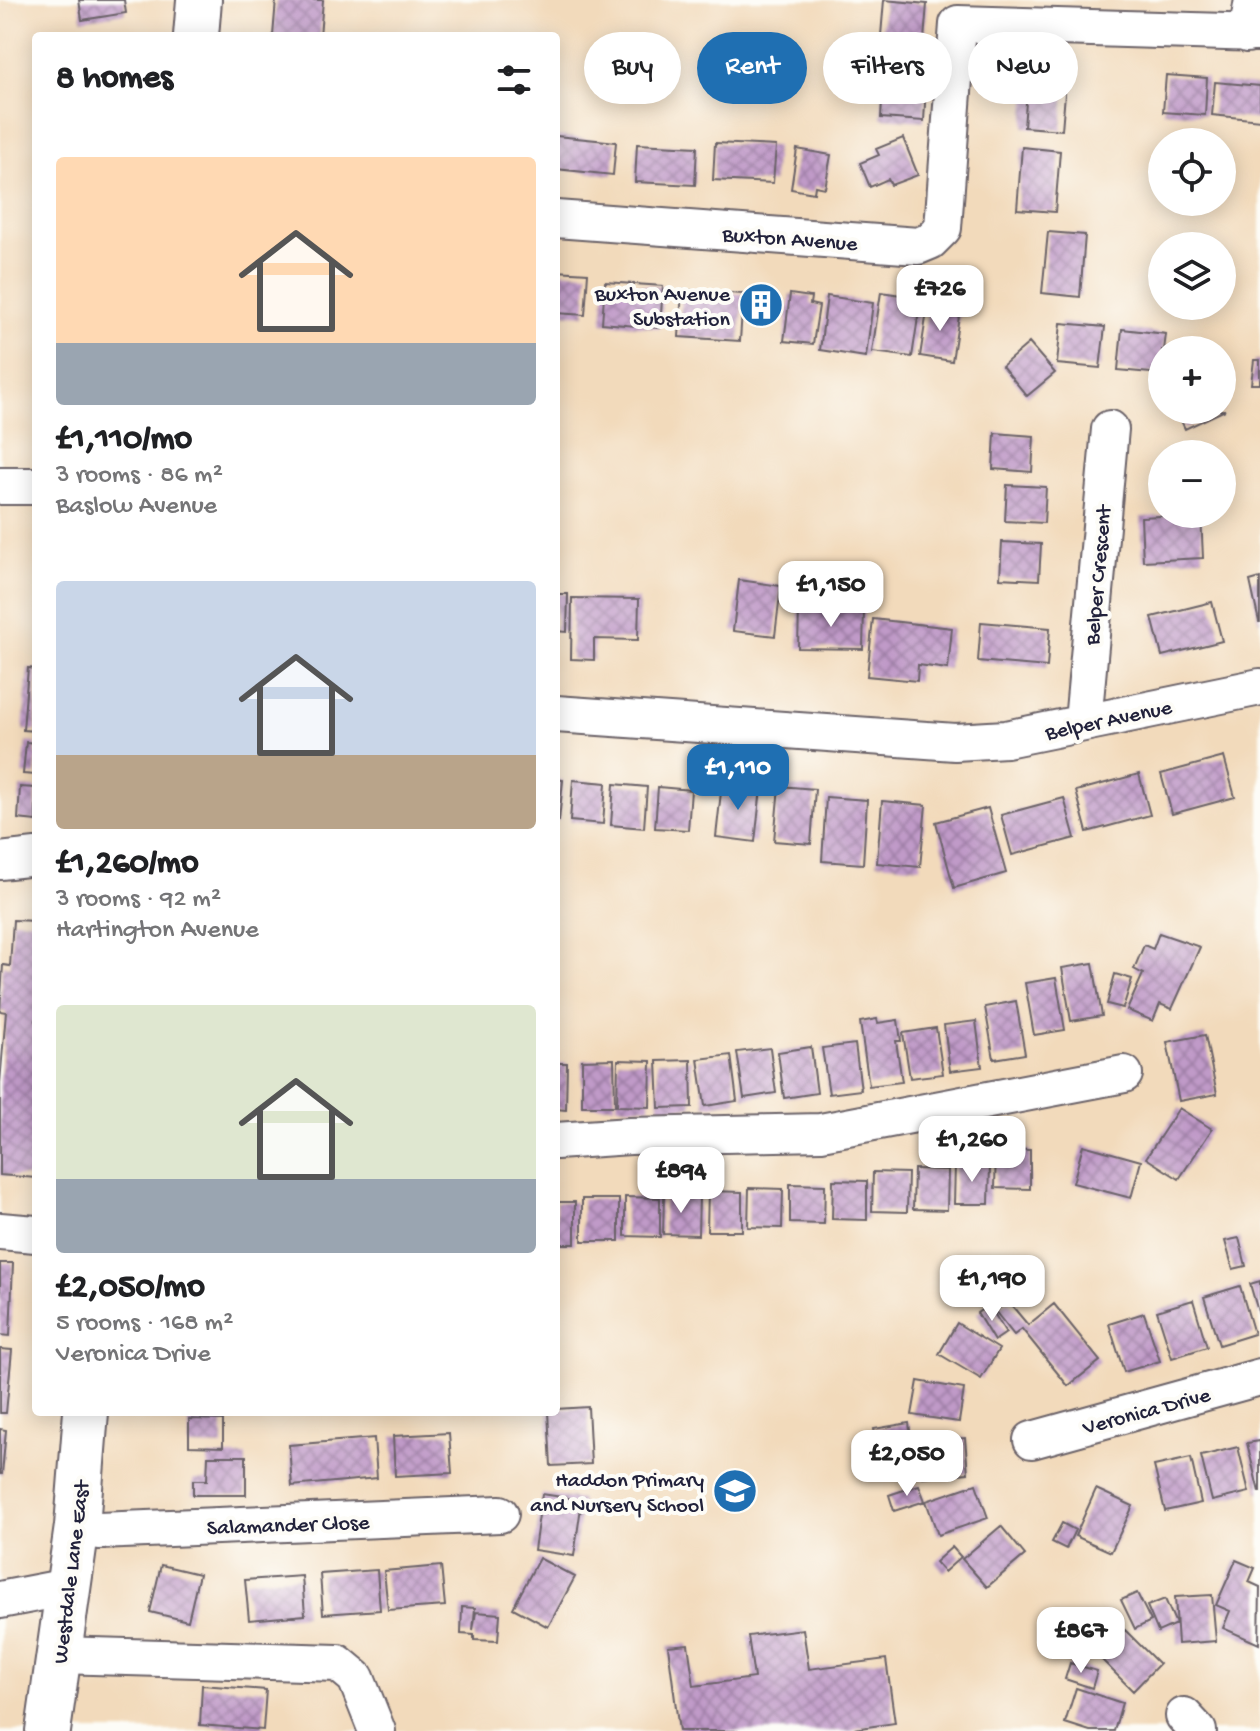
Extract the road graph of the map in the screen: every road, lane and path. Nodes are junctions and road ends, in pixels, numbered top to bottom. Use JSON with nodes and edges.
{"nodes":[{"id":1,"x":199,"y":0,"type":"edge"},
{"id":2,"x":1253,"y":22,"type":"edge"},
{"id":3,"x":196,"y":32,"type":"edge"},
{"id":4,"x":560,"y":219,"type":"edge"},
{"id":5,"x":1110,"y":429,"type":"dead end"},
{"id":6,"x":0,"y":486,"type":"edge"},
{"id":7,"x":32,"y":486,"type":"edge"},
{"id":8,"x":1260,"y":687,"type":"edge"},
{"id":9,"x":560,"y":714,"type":"edge"},
{"id":10,"x":1083,"y":722,"type":"junction"},
{"id":11,"x":32,"y":857,"type":"edge"},
{"id":12,"x":0,"y":861,"type":"edge"},
{"id":13,"x":1124,"y":1074,"type":"dead end"},
{"id":14,"x":560,"y":1141,"type":"edge"},
{"id":15,"x":0,"y":1231,"type":"edge"},
{"id":16,"x":32,"y":1234,"type":"edge"},
{"id":17,"x":1260,"y":1377,"type":"edge"},
{"id":18,"x":86,"y":1416,"type":"edge"},
{"id":19,"x":1032,"y":1440,"type":"dead end"},
{"id":20,"x":500,"y":1514,"type":"dead end"},
{"id":21,"x":77,"y":1526,"type":"junction"},
{"id":22,"x":68,"y":1587,"type":"junction"},
{"id":23,"x":0,"y":1600,"type":"edge"},
{"id":24,"x":58,"y":1655,"type":"junction"},
{"id":25,"x":48,"y":1731,"type":"edge"},
{"id":26,"x":377,"y":1731,"type":"edge"}],
"edges":[{"from":1,"to":3,"type":"street"},
{"from":2,"to":4,"type":"street","name":"Buxton Avenue"},
{"from":5,"to":10,"type":"street","name":"Belper Crescent"},
{"from":6,"to":7,"type":"street"},
{"from":8,"to":10,"type":"street","name":"Belper Avenue"},
{"from":9,"to":10,"type":"street","name":"Belper Avenue"},
{"from":11,"to":12,"type":"street"},
{"from":13,"to":14,"type":"street"},
{"from":15,"to":16,"type":"street"},
{"from":17,"to":19,"type":"street","name":"Veronica Drive"},
{"from":18,"to":21,"type":"street","name":"Westdale Lane East"},
{"from":20,"to":21,"type":"street","name":"Salamander Close"},
{"from":21,"to":22,"type":"street","name":"Westdale Lane East"},
{"from":22,"to":23,"type":"street"},
{"from":22,"to":24,"type":"street","name":"Westdale Lane East"},
{"from":24,"to":25,"type":"street","name":"Westdale Lane East"},
{"from":24,"to":26,"type":"street"}]}
